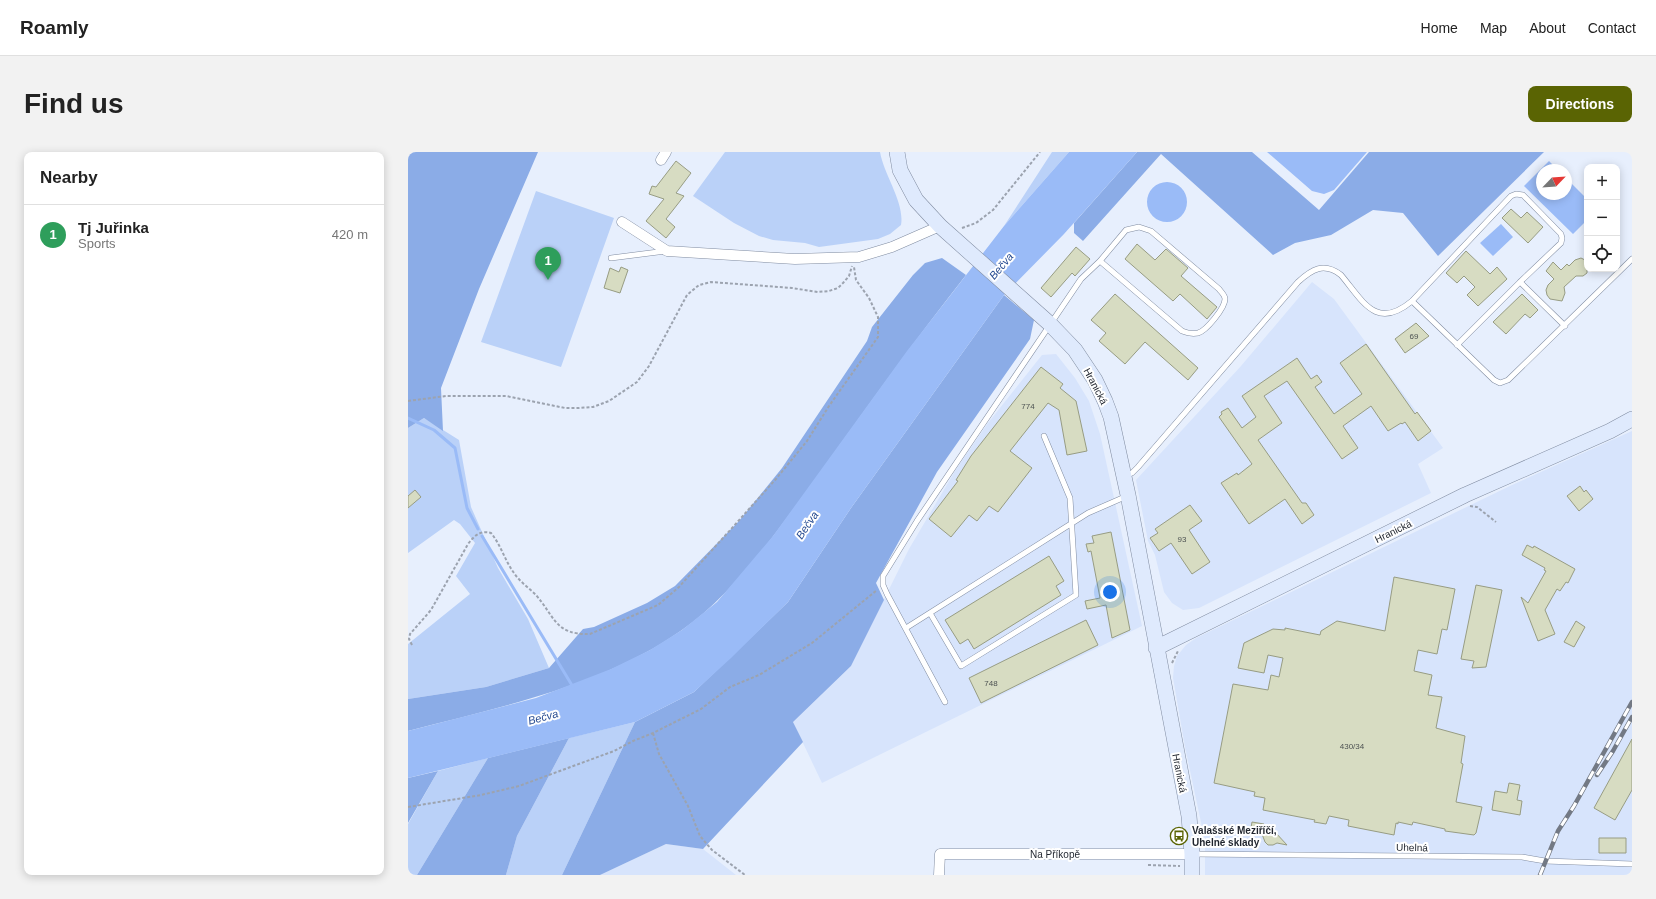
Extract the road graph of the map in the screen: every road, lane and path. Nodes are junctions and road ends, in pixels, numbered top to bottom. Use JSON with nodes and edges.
{"nodes":[{"id":1,"x":897,"y":152,"type":"edge"},
{"id":2,"x":1040,"y":152,"type":"edge"},
{"id":3,"x":622,"y":222,"type":"dead end"},
{"id":4,"x":948,"y":234,"type":"junction"},
{"id":5,"x":667,"y":251,"type":"junction"},
{"id":6,"x":611,"y":258,"type":"dead end"},
{"id":7,"x":1632,"y":260,"type":"edge"},
{"id":8,"x":1100,"y":261,"type":"junction"},
{"id":9,"x":1520,"y":282,"type":"junction"},
{"id":10,"x":1412,"y":301,"type":"junction"},
{"id":11,"x":1050,"y":324,"type":"junction"},
{"id":12,"x":1565,"y":326,"type":"junction"},
{"id":13,"x":1457,"y":345,"type":"junction"},
{"id":14,"x":408,"y":401,"type":"edge"},
{"id":15,"x":1632,"y":419,"type":"edge"},
{"id":16,"x":1044,"y":436,"type":"dead end"},
{"id":17,"x":1124,"y":476,"type":"junction"},
{"id":18,"x":1128,"y":495,"type":"junction"},
{"id":19,"x":1470,"y":506,"type":"dead end"},
{"id":20,"x":1496,"y":522,"type":"dead end"},
{"id":21,"x":1072,"y":524,"type":"junction"},
{"id":22,"x":883,"y":585,"type":"junction"},
{"id":23,"x":930,"y":613,"type":"junction"},
{"id":24,"x":906,"y":628,"type":"junction"},
{"id":25,"x":412,"y":645,"type":"dead end"},
{"id":26,"x":1182,"y":647,"type":"dead end"},
{"id":27,"x":1156,"y":648,"type":"junction"},
{"id":28,"x":1171,"y":666,"type":"dead end"},
{"id":29,"x":945,"y":702,"type":"dead end"},
{"id":30,"x":653,"y":734,"type":"junction"},
{"id":31,"x":408,"y":807,"type":"edge"},
{"id":32,"x":1192,"y":854,"type":"junction"},
{"id":33,"x":1632,"y":864,"type":"edge"},
{"id":34,"x":745,"y":875,"type":"edge"},
{"id":35,"x":940,"y":875,"type":"edge"},
{"id":36,"x":1192,"y":875,"type":"edge"}],
"edges":[{"from":1,"to":4,"type":"street","name":"Hranická"},
{"from":2,"to":4,"type":"path"},
{"from":3,"to":5,"type":"street"},
{"from":4,"to":5,"type":"street"},
{"from":4,"to":11,"type":"street","name":"Hranická"},
{"from":5,"to":6,"type":"lane"},
{"from":7,"to":12,"type":"lane"},
{"from":8,"to":8,"type":"lane"},
{"from":8,"to":11,"type":"lane"},
{"from":9,"to":10,"type":"lane"},
{"from":9,"to":12,"type":"lane"},
{"from":9,"to":13,"type":"lane"},
{"from":10,"to":13,"type":"lane"},
{"from":10,"to":17,"type":"lane"},
{"from":11,"to":17,"type":"street","name":"Hranická"},
{"from":11,"to":22,"type":"lane"},
{"from":12,"to":13,"type":"lane"},
{"from":14,"to":25,"type":"path"},
{"from":15,"to":27,"type":"street","name":"Hranická"},
{"from":16,"to":21,"type":"lane"},
{"from":17,"to":18,"type":"street","name":"Hranická"},
{"from":18,"to":21,"type":"lane"},
{"from":18,"to":27,"type":"street","name":"Hranická"},
{"from":19,"to":20,"type":"path"},
{"from":21,"to":23,"type":"lane"},
{"from":21,"to":23,"type":"lane"},
{"from":22,"to":24,"type":"lane"},
{"from":22,"to":30,"type":"path"},
{"from":23,"to":24,"type":"lane"},
{"from":24,"to":29,"type":"lane"},
{"from":26,"to":28,"type":"path"},
{"from":27,"to":32,"type":"street","name":"Hranická"},
{"from":30,"to":31,"type":"path"},
{"from":30,"to":34,"type":"path"},
{"from":32,"to":33,"type":"lane","name":"Uhelná"},
{"from":32,"to":35,"type":"street","name":"Na Příkopě"},
{"from":32,"to":36,"type":"street","name":"Hranická"}]}
